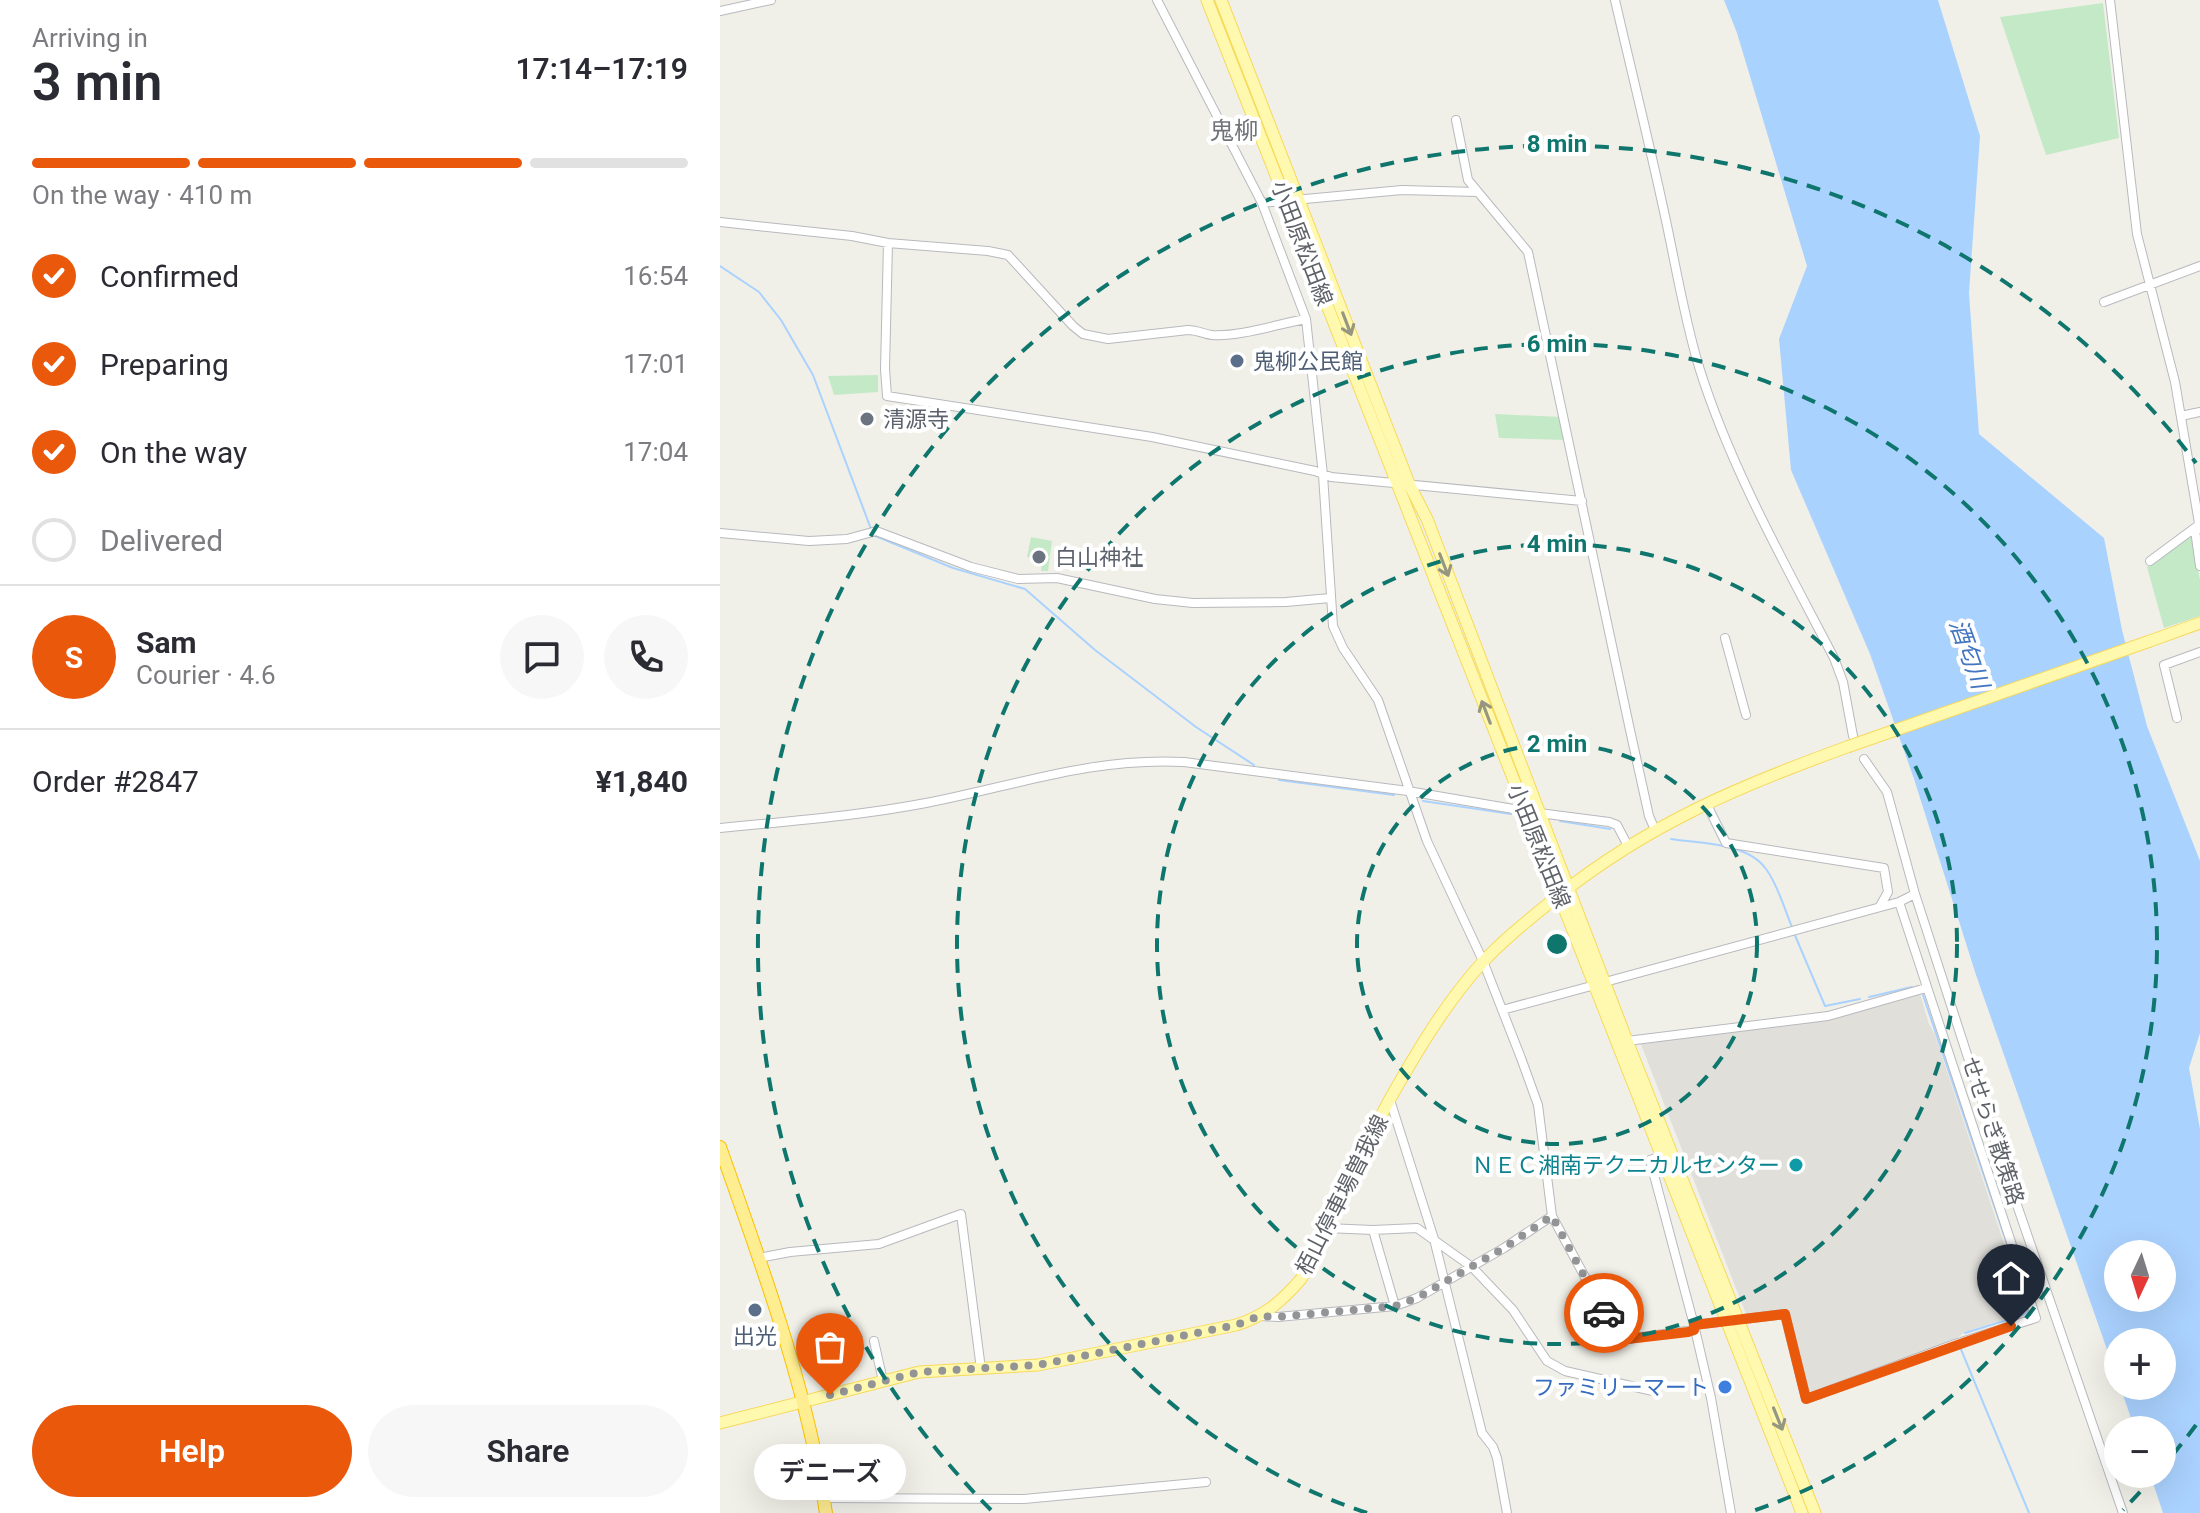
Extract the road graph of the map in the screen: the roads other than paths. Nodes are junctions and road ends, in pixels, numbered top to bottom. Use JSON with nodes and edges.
{"nodes":[{"id":1,"x":771,"y":0,"type":"edge"},
{"id":2,"x":1157,"y":0,"type":"edge"},
{"id":3,"x":1207,"y":0,"type":"edge"},
{"id":4,"x":1221,"y":0,"type":"edge"},
{"id":5,"x":1615,"y":0,"type":"edge"},
{"id":6,"x":2110,"y":0,"type":"edge"},
{"id":7,"x":760,"y":1,"type":"edge"},
{"id":8,"x":720,"y":11,"type":"edge"},
{"id":9,"x":1456,"y":120,"type":"dead end"},
{"id":10,"x":1477,"y":192,"type":"junction"},
{"id":11,"x":1292,"y":200,"type":"junction"},
{"id":12,"x":1262,"y":203,"type":"junction"},
{"id":13,"x":720,"y":222,"type":"edge"},
{"id":14,"x":888,"y":243,"type":"junction"},
{"id":15,"x":2200,"y":266,"type":"edge"},
{"id":16,"x":2151,"y":285,"type":"junction"},
{"id":17,"x":2104,"y":302,"type":"dead end"},
{"id":18,"x":1306,"y":319,"type":"junction"},
{"id":19,"x":2200,"y":412,"type":"edge"},
{"id":20,"x":2181,"y":416,"type":"junction"},
{"id":21,"x":1323,"y":475,"type":"junction"},
{"id":22,"x":1396,"y":483,"type":"junction"},
{"id":23,"x":1410,"y":486,"type":"junction"},
{"id":24,"x":1582,"y":501,"type":"junction"},
{"id":25,"x":2199,"y":527,"type":"edge"},
{"id":26,"x":720,"y":533,"type":"edge"},
{"id":27,"x":2199,"y":553,"type":"edge"},
{"id":28,"x":2150,"y":561,"type":"dead end"},
{"id":29,"x":2200,"y":566,"type":"edge"},
{"id":30,"x":1330,"y":598,"type":"junction"},
{"id":31,"x":2200,"y":623,"type":"edge"},
{"id":32,"x":1725,"y":638,"type":"dead end"},
{"id":33,"x":2200,"y":652,"type":"edge"},
{"id":34,"x":1746,"y":715,"type":"dead end"},
{"id":35,"x":2177,"y":718,"type":"dead end"},
{"id":36,"x":1850,"y":741,"type":"junction"},
{"id":37,"x":1864,"y":759,"type":"dead end"},
{"id":38,"x":1408,"y":791,"type":"junction"},
{"id":39,"x":1706,"y":802,"type":"junction"},
{"id":40,"x":1525,"y":811,"type":"junction"},
{"id":41,"x":1539,"y":813,"type":"junction"},
{"id":42,"x":720,"y":828,"type":"edge"},
{"id":43,"x":1654,"y":831,"type":"junction"},
{"id":44,"x":1631,"y":844,"type":"junction"},
{"id":45,"x":1564,"y":892,"type":"junction"},
{"id":46,"x":1915,"y":894,"type":"junction"},
{"id":47,"x":1899,"y":902,"type":"junction"},
{"id":48,"x":1880,"y":907,"type":"junction"},
{"id":49,"x":1483,"y":961,"type":"junction"},
{"id":50,"x":1600,"y":983,"type":"junction"},
{"id":51,"x":1926,"y":988,"type":"junction"},
{"id":52,"x":1502,"y":1010,"type":"junction"},
{"id":53,"x":1627,"y":1041,"type":"junction"},
{"id":54,"x":1390,"y":1100,"type":"junction"},
{"id":55,"x":720,"y":1147,"type":"edge"},
{"id":56,"x":1662,"y":1156,"type":"junction"},
{"id":57,"x":1552,"y":1216,"type":"junction"},
{"id":58,"x":1326,"y":1228,"type":"junction"},
{"id":59,"x":1373,"y":1230,"type":"junction"},
{"id":60,"x":1434,"y":1239,"type":"junction"},
{"id":61,"x":759,"y":1258,"type":"junction"},
{"id":62,"x":1472,"y":1267,"type":"junction"},
{"id":63,"x":1444,"y":1283,"type":"junction"},
{"id":64,"x":1395,"y":1306,"type":"junction"},
{"id":65,"x":1260,"y":1316,"type":"junction"},
{"id":66,"x":1732,"y":1320,"type":"junction"},
{"id":67,"x":1694,"y":1328,"type":"junction"},
{"id":68,"x":874,"y":1341,"type":"dead end"},
{"id":69,"x":981,"y":1369,"type":"junction"},
{"id":70,"x":883,"y":1381,"type":"junction"},
{"id":71,"x":1653,"y":1391,"type":"dead end"},
{"id":72,"x":803,"y":1402,"type":"junction"},
{"id":73,"x":720,"y":1423,"type":"edge"},
{"id":74,"x":1206,"y":1482,"type":"dead end"},
{"id":75,"x":824,"y":1498,"type":"junction"},
{"id":76,"x":826,"y":1513,"type":"edge"},
{"id":77,"x":1507,"y":1513,"type":"edge"},
{"id":78,"x":1731,"y":1513,"type":"edge"},
{"id":79,"x":1802,"y":1513,"type":"edge"},
{"id":80,"x":1815,"y":1513,"type":"edge"},
{"id":81,"x":2123,"y":1513,"type":"edge"}],
"edges":[{"from":1,"to":7,"type":"street"},
{"from":2,"to":12,"type":"street"},
{"from":3,"to":11,"type":"main road","name":"小田原松田線"},
{"from":4,"to":11,"type":"main road","name":"小田原松田線"},
{"from":5,"to":36,"type":"street"},
{"from":6,"to":16,"type":"street"},
{"from":7,"to":8,"type":"street"},
{"from":9,"to":10,"type":"street"},
{"from":10,"to":11,"type":"street"},
{"from":10,"to":24,"type":"street"},
{"from":11,"to":12,"type":"street"},
{"from":11,"to":22,"type":"main road","name":"小田原松田線"},
{"from":11,"to":23,"type":"main road","name":"小田原松田線","one_way":true},
{"from":12,"to":18,"type":"street"},
{"from":13,"to":14,"type":"street"},
{"from":14,"to":18,"type":"street"},
{"from":14,"to":21,"type":"street"},
{"from":15,"to":16,"type":"street"},
{"from":16,"to":17,"type":"street"},
{"from":16,"to":20,"type":"street"},
{"from":18,"to":21,"type":"street"},
{"from":19,"to":20,"type":"street"},
{"from":20,"to":25,"type":"street"},
{"from":21,"to":22,"type":"street"},
{"from":21,"to":30,"type":"street"},
{"from":22,"to":23,"type":"street"},
{"from":40,"to":22,"type":"main road","name":"小田原松田線","one_way":true},
{"from":23,"to":24,"type":"street"},
{"from":23,"to":41,"type":"main road","name":"小田原松田線","one_way":true},
{"from":24,"to":43,"type":"street"},
{"from":25,"to":27,"type":"street"},
{"from":25,"to":28,"type":"street"},
{"from":26,"to":30,"type":"street"},
{"from":27,"to":29,"type":"street"},
{"from":30,"to":38,"type":"street"},
{"from":31,"to":36,"type":"main road","name":"栢山停車場曽我線","bridge":true},
{"from":32,"to":34,"type":"street"},
{"from":33,"to":35,"type":"street"},
{"from":36,"to":39,"type":"main road","name":"栢山停車場曽我線"},
{"from":37,"to":46,"type":"street","name":"せせらぎ散策路"},
{"from":38,"to":40,"type":"street"},
{"from":38,"to":42,"type":"street"},
{"from":38,"to":49,"type":"street"},
{"from":39,"to":43,"type":"main road","name":"栢山停車場曽我線"},
{"from":39,"to":48,"type":"street"},
{"from":40,"to":45,"type":"main road","name":"小田原松田線"},
{"from":41,"to":44,"type":"street"},
{"from":41,"to":45,"type":"main road","name":"小田原松田線"},
{"from":43,"to":44,"type":"main road","name":"栢山停車場曽我線"},
{"from":44,"to":45,"type":"main road","name":"栢山停車場曽我線"},
{"from":45,"to":49,"type":"main road","name":"栢山停車場曽我線"},
{"from":45,"to":50,"type":"main road","name":"小田原松田線"},
{"from":46,"to":47,"type":"street"},
{"from":46,"to":81,"type":"street","name":"せせらぎ散策路"},
{"from":47,"to":48,"type":"street"},
{"from":47,"to":51,"type":"street"},
{"from":48,"to":50,"type":"street"},
{"from":49,"to":52,"type":"street"},
{"from":49,"to":54,"type":"main road","name":"栢山停車場曽我線"},
{"from":50,"to":52,"type":"street"},
{"from":50,"to":53,"type":"main road","name":"小田原松田線"},
{"from":50,"to":56,"type":"main road","name":"小田原松田線"},
{"from":51,"to":53,"type":"street"},
{"from":51,"to":66,"type":"street"},
{"from":52,"to":57,"type":"street"},
{"from":53,"to":66,"type":"main road","name":"小田原松田線"},
{"from":54,"to":58,"type":"main road","name":"栢山停車場曽我線"},
{"from":54,"to":60,"type":"street"},
{"from":55,"to":61,"type":"highway"},
{"from":56,"to":66,"type":"main road","name":"小田原松田線"},
{"from":56,"to":67,"type":"street"},
{"from":57,"to":62,"type":"street"},
{"from":57,"to":67,"type":"street"},
{"from":58,"to":59,"type":"street"},
{"from":58,"to":65,"type":"main road","name":"栢山停車場曽我線"},
{"from":59,"to":60,"type":"street"},
{"from":59,"to":64,"type":"street"},
{"from":60,"to":62,"type":"street"},
{"from":60,"to":63,"type":"street"},
{"from":61,"to":69,"type":"street"},
{"from":61,"to":72,"type":"highway"},
{"from":62,"to":63,"type":"street"},
{"from":62,"to":71,"type":"street"},
{"from":63,"to":64,"type":"street"},
{"from":63,"to":77,"type":"street"},
{"from":64,"to":65,"type":"street"},
{"from":65,"to":69,"type":"main road","name":"栢山停車場曽我線"},
{"from":66,"to":67,"type":"street"},
{"from":66,"to":79,"type":"main road","name":"小田原松田線"},
{"from":66,"to":80,"type":"main road","name":"小田原松田線","one_way":true},
{"from":67,"to":78,"type":"street"},
{"from":68,"to":70,"type":"street"},
{"from":69,"to":70,"type":"main road","name":"栢山停車場曽我線"},
{"from":70,"to":72,"type":"main road","name":"栢山停車場曽我線"},
{"from":72,"to":73,"type":"main road","name":"栢山停車場曽我線"},
{"from":72,"to":75,"type":"highway"},
{"from":74,"to":75,"type":"street"},
{"from":75,"to":76,"type":"highway"}]}
